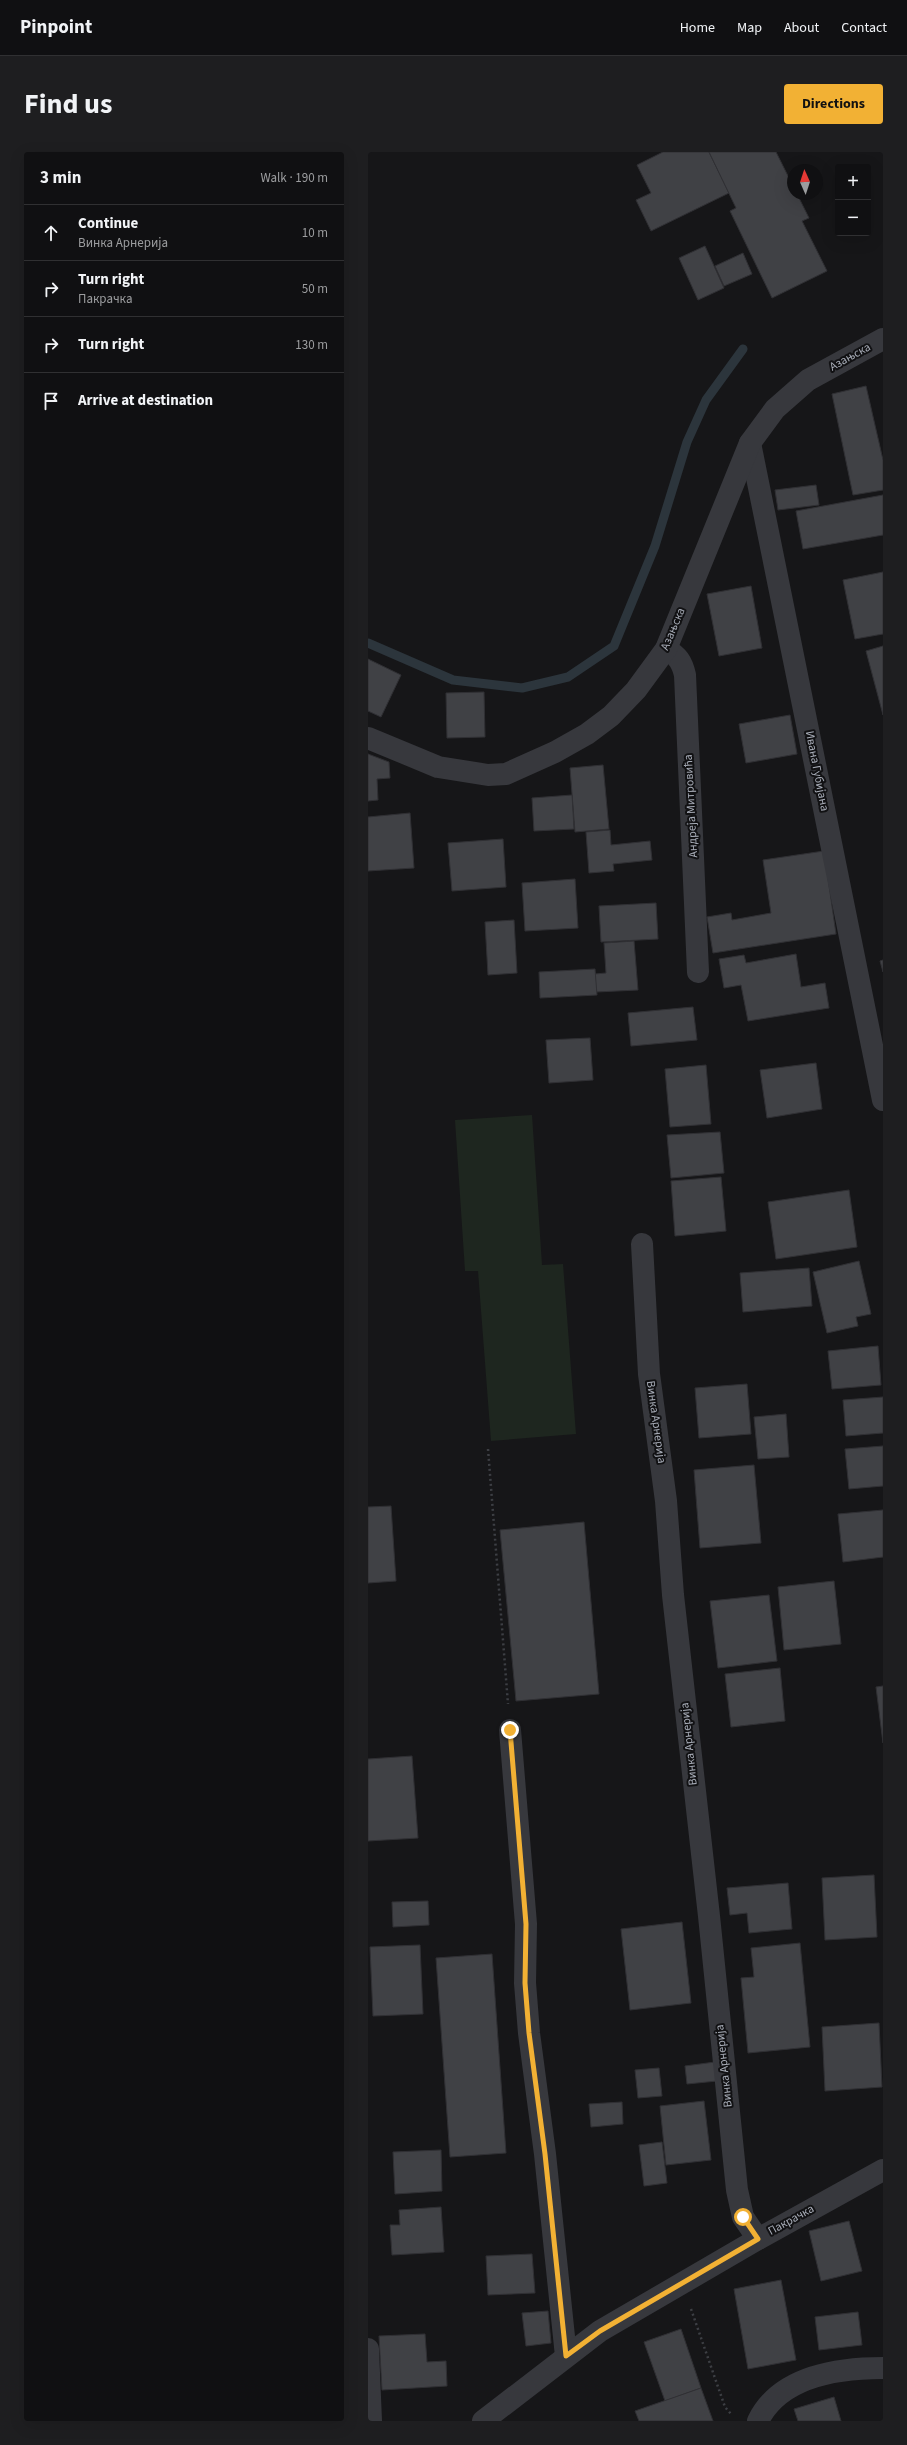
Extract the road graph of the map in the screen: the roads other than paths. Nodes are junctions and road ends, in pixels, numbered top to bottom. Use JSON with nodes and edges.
{"nodes":[{"id":1,"x":883,"y":339,"type":"edge"},
{"id":2,"x":750,"y":443,"type":"junction"},
{"id":3,"x":666,"y":649,"type":"junction"},
{"id":4,"x":368,"y":738,"type":"edge"},
{"id":5,"x":698,"y":972,"type":"dead end"},
{"id":6,"x":883,"y":1100,"type":"edge"},
{"id":7,"x":642,"y":1244,"type":"dead end"},
{"id":8,"x":510,"y":1730,"type":"road end"},
{"id":9,"x":883,"y":2170,"type":"edge"},
{"id":10,"x":758,"y":2239,"type":"junction"},
{"id":11,"x":368,"y":2350,"type":"edge"},
{"id":12,"x":566,"y":2356,"type":"junction"},
{"id":13,"x":883,"y":2368,"type":"edge"},
{"id":14,"x":371,"y":2421,"type":"edge"},
{"id":15,"x":483,"y":2421,"type":"edge"},
{"id":16,"x":758,"y":2421,"type":"edge"}],
"edges":[{"from":1,"to":2,"type":"street","name":"Азањска"},
{"from":2,"to":3,"type":"street","name":"Азањска"},
{"from":2,"to":6,"type":"street","name":"Ивана Губијана"},
{"from":3,"to":4,"type":"street","name":"Азањска"},
{"from":3,"to":5,"type":"street","name":"Андреја Митровића"},
{"from":7,"to":10,"type":"street","name":"Винка Арнерија"},
{"from":8,"to":12,"type":"street"},
{"from":9,"to":10,"type":"street","name":"Пакрачка"},
{"from":10,"to":12,"type":"street","name":"Пакрачка"},
{"from":11,"to":14,"type":"street"},
{"from":12,"to":15,"type":"street","name":"Пакрачка"},
{"from":13,"to":16,"type":"street"}]}
